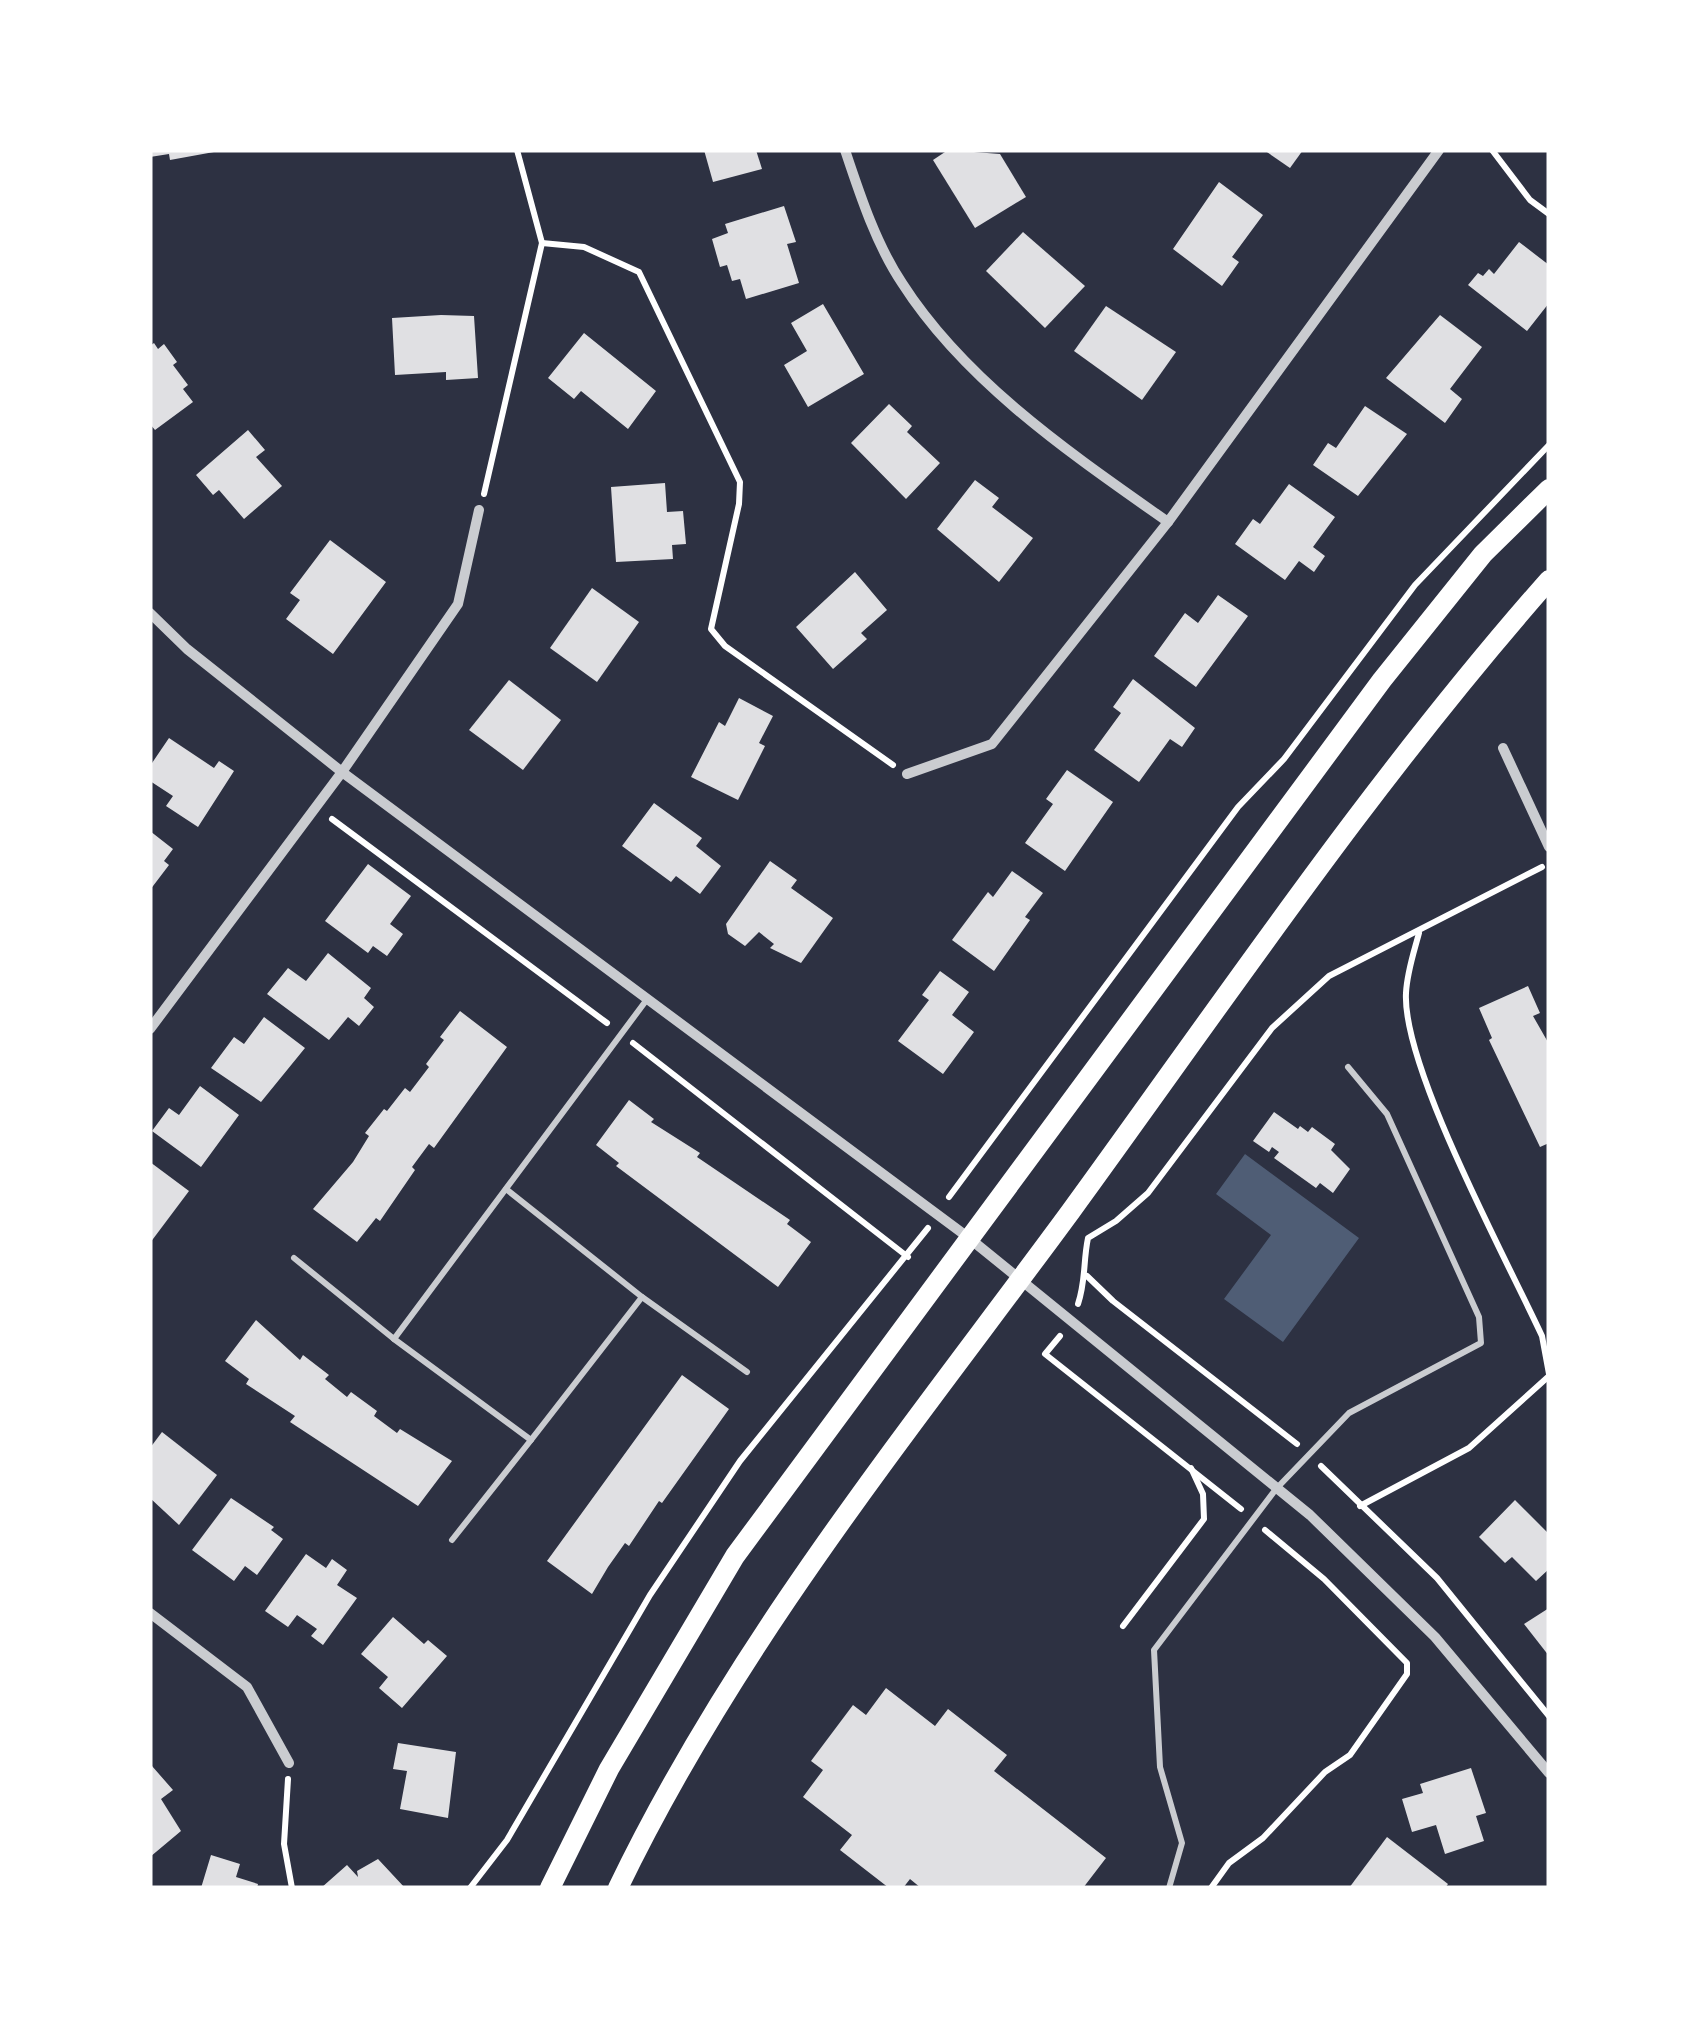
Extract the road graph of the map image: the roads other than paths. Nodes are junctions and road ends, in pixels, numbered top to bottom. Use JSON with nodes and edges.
{"nodes":[{"id":1,"x":846,"y":150,"type":"edge"},
{"id":2,"x":1439,"y":150,"type":"edge"},
{"id":3,"x":1549,"y":489,"type":"edge"},
{"id":4,"x":479,"y":510,"type":"road end"},
{"id":5,"x":1168,"y":522,"type":"junction"},
{"id":6,"x":1549,"y":580,"type":"edge"},
{"id":7,"x":150,"y":613,"type":"edge"},
{"id":8,"x":1502,"y":748,"type":"dead end"},
{"id":9,"x":342,"y":772,"type":"junction"},
{"id":10,"x":906,"y":774,"type":"road end"},
{"id":11,"x":1549,"y":847,"type":"edge"},
{"id":12,"x":649,"y":997,"type":"junction"},
{"id":13,"x":150,"y":1030,"type":"edge"},
{"id":14,"x":1348,"y":1067,"type":"dead end"},
{"id":15,"x":506,"y":1189,"type":"junction"},
{"id":16,"x":968,"y":1238,"type":"junction"},
{"id":17,"x":294,"y":1258,"type":"dead end"},
{"id":18,"x":1019,"y":1278,"type":"junction"},
{"id":19,"x":642,"y":1298,"type":"junction"},
{"id":20,"x":394,"y":1339,"type":"junction"},
{"id":21,"x":747,"y":1372,"type":"dead end"},
{"id":22,"x":531,"y":1440,"type":"junction"},
{"id":23,"x":1276,"y":1490,"type":"junction"},
{"id":24,"x":452,"y":1540,"type":"dead end"},
{"id":25,"x":150,"y":1613,"type":"edge"},
{"id":26,"x":289,"y":1763,"type":"road end"},
{"id":27,"x":1549,"y":1773,"type":"edge"},
{"id":28,"x":550,"y":1888,"type":"edge"},
{"id":29,"x":618,"y":1888,"type":"edge"},
{"id":30,"x":1169,"y":1888,"type":"edge"}],
"edges":[{"from":1,"to":5,"type":"street"},
{"from":2,"to":5,"type":"street"},
{"from":3,"to":16,"type":"main road"},
{"from":4,"to":9,"type":"street"},
{"from":5,"to":10,"type":"street"},
{"from":6,"to":18,"type":"main road"},
{"from":7,"to":9,"type":"street"},
{"from":8,"to":11,"type":"street"},
{"from":9,"to":12,"type":"street"},
{"from":9,"to":13,"type":"street"},
{"from":12,"to":15,"type":"lane"},
{"from":12,"to":16,"type":"street"},
{"from":14,"to":23,"type":"lane"},
{"from":15,"to":19,"type":"lane"},
{"from":15,"to":20,"type":"lane"},
{"from":16,"to":18,"type":"street"},
{"from":16,"to":28,"type":"main road"},
{"from":17,"to":20,"type":"lane"},
{"from":18,"to":23,"type":"street"},
{"from":18,"to":29,"type":"main road"},
{"from":19,"to":21,"type":"lane"},
{"from":19,"to":22,"type":"lane"},
{"from":20,"to":22,"type":"lane"},
{"from":22,"to":24,"type":"lane"},
{"from":23,"to":27,"type":"street"},
{"from":23,"to":30,"type":"lane"},
{"from":25,"to":26,"type":"street"}]}
